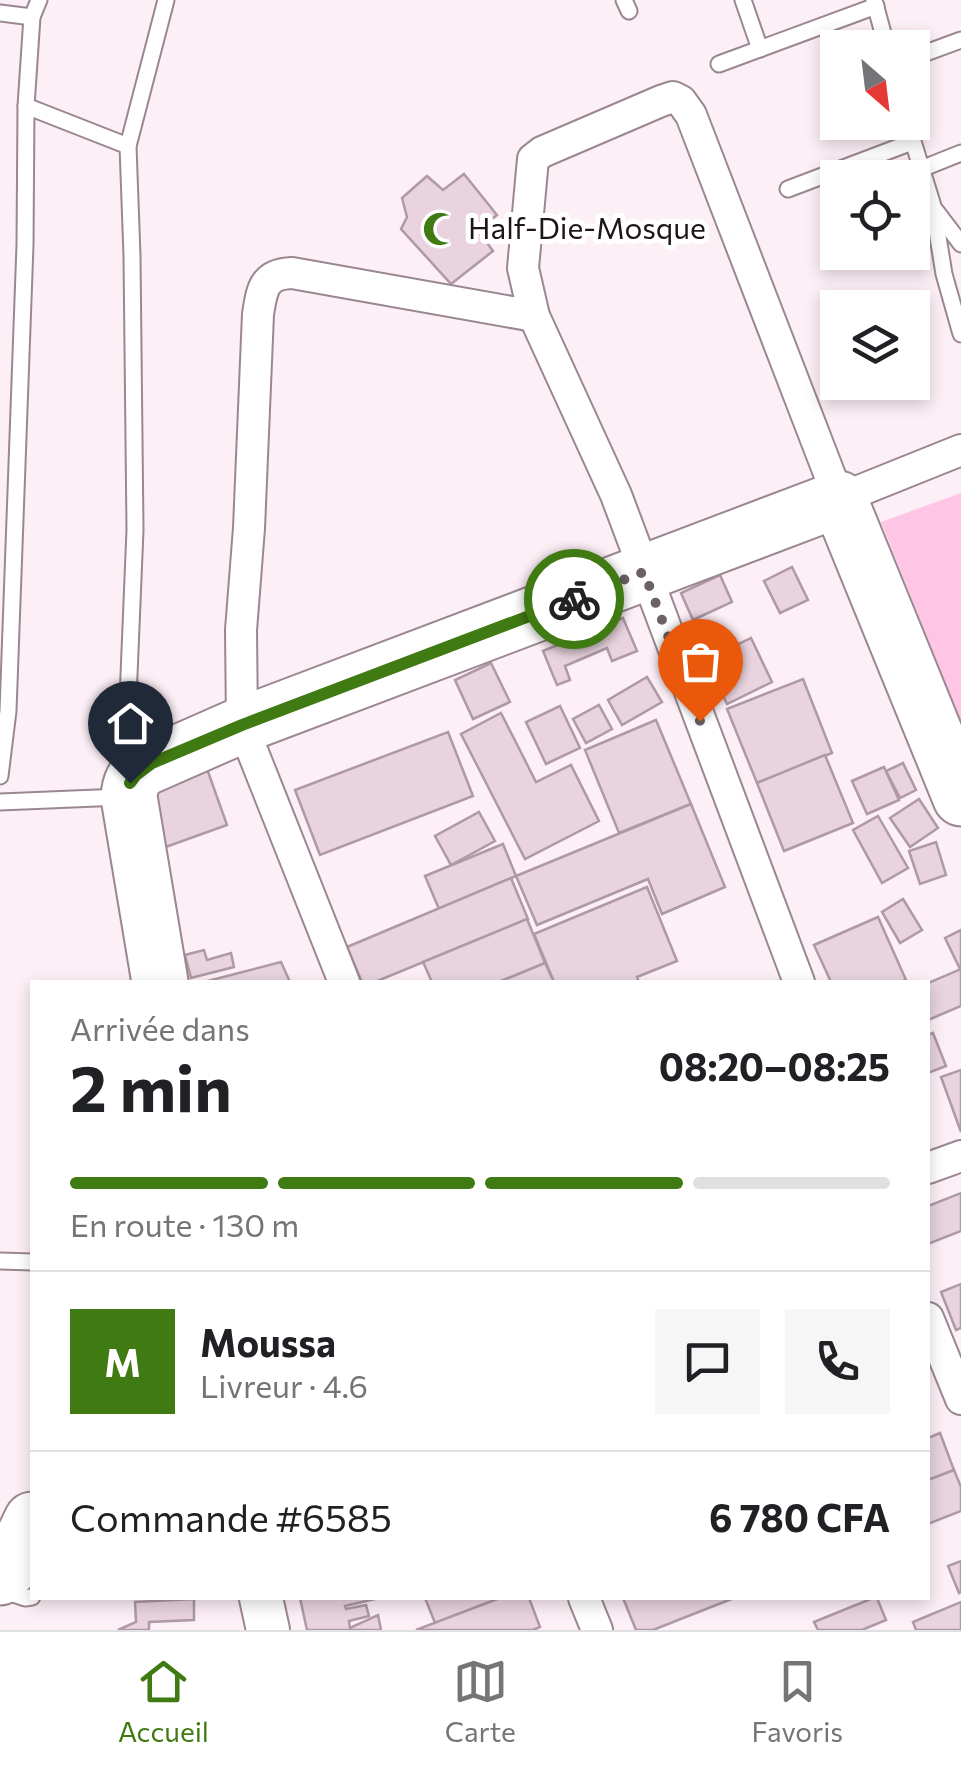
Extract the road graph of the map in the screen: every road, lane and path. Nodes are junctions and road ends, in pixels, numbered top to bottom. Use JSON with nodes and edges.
{"nodes":[{"id":1,"x":39,"y":0,"type":"edge"},
{"id":2,"x":166,"y":0,"type":"edge"},
{"id":3,"x":744,"y":0,"type":"edge"},
{"id":4,"x":875,"y":3,"type":"edge"},
{"id":5,"x":0,"y":12,"type":"edge"},
{"id":6,"x":32,"y":17,"type":"junction"},
{"id":7,"x":882,"y":30,"type":"edge"},
{"id":8,"x":961,"y":40,"type":"edge"},
{"id":9,"x":760,"y":49,"type":"junction"},
{"id":10,"x":930,"y":51,"type":"edge"},
{"id":11,"x":718,"y":64,"type":"dead end"},
{"id":12,"x":26,"y":106,"type":"junction"},
{"id":13,"x":912,"y":142,"type":"joint"},
{"id":14,"x":128,"y":146,"type":"junction"},
{"id":15,"x":961,"y":153,"type":"edge"},
{"id":16,"x":918,"y":160,"type":"edge"},
{"id":17,"x":930,"y":165,"type":"edge"},
{"id":18,"x":788,"y":189,"type":"dead end"},
{"id":19,"x":930,"y":197,"type":"edge"},
{"id":20,"x":933,"y":206,"type":"junction"},
{"id":21,"x":961,"y":244,"type":"edge"},
{"id":22,"x":534,"y":316,"type":"junction"},
{"id":23,"x":961,"y":334,"type":"edge"},
{"id":24,"x":961,"y":450,"type":"edge"},
{"id":25,"x":839,"y":499,"type":"junction"},
{"id":26,"x":644,"y":572,"type":"junction"},
{"id":27,"x":242,"y":725,"type":"junction"},
{"id":28,"x":0,"y":776,"type":"edge"},
{"id":29,"x":132,"y":786,"type":"junction"},
{"id":30,"x":961,"y":798,"type":"edge"},
{"id":31,"x":0,"y":802,"type":"edge"},
{"id":32,"x":160,"y":980,"type":"edge"},
{"id":33,"x":343,"y":980,"type":"edge"},
{"id":34,"x":798,"y":980,"type":"edge"},
{"id":35,"x":961,"y":1156,"type":"edge"},
{"id":36,"x":930,"y":1167,"type":"edge"},
{"id":37,"x":0,"y":1261,"type":"edge"},
{"id":38,"x":30,"y":1262,"type":"edge"},
{"id":39,"x":930,"y":1323,"type":"edge"},
{"id":40,"x":961,"y":1399,"type":"edge"},
{"id":41,"x":30,"y":1524,"type":"edge"},
{"id":42,"x":0,"y":1577,"type":"edge"},
{"id":43,"x":0,"y":1590,"type":"edge"},
{"id":44,"x":30,"y":1597,"type":"edge"},
{"id":45,"x":261,"y":1600,"type":"edge"},
{"id":46,"x":585,"y":1600,"type":"edge"},
{"id":47,"x":268,"y":1630,"type":"edge"},
{"id":48,"x":597,"y":1630,"type":"edge"}],
"edges":[{"from":1,"to":6,"type":"lane"},
{"from":2,"to":14,"type":"lane"},
{"from":3,"to":9,"type":"lane"},
{"from":4,"to":7,"type":"lane"},
{"from":4,"to":9,"type":"lane"},
{"from":5,"to":6,"type":"lane"},
{"from":6,"to":12,"type":"lane"},
{"from":8,"to":10,"type":"lane"},
{"from":9,"to":11,"type":"lane"},
{"from":12,"to":14,"type":"lane"},
{"from":12,"to":28,"type":"lane"},
{"from":13,"to":16,"type":"lane"},
{"from":13,"to":18,"type":"lane"},
{"from":14,"to":29,"type":"lane"},
{"from":15,"to":17,"type":"lane"},
{"from":19,"to":20,"type":"lane"},
{"from":20,"to":21,"type":"lane"},
{"from":20,"to":23,"type":"lane"},
{"from":22,"to":25,"type":"street"},
{"from":22,"to":26,"type":"street"},
{"from":22,"to":27,"type":"street"},
{"from":24,"to":25,"type":"street"},
{"from":25,"to":26,"type":"highway"},
{"from":25,"to":30,"type":"highway"},
{"from":26,"to":27,"type":"highway"},
{"from":26,"to":34,"type":"street"},
{"from":27,"to":29,"type":"highway"},
{"from":27,"to":33,"type":"street"},
{"from":29,"to":31,"type":"lane"},
{"from":29,"to":32,"type":"highway"},
{"from":35,"to":36,"type":"street"},
{"from":37,"to":38,"type":"lane"},
{"from":39,"to":40,"type":"street"},
{"from":41,"to":42,"type":"highway"},
{"from":43,"to":44,"type":"lane"},
{"from":45,"to":47,"type":"street"},
{"from":46,"to":48,"type":"street"}]}
